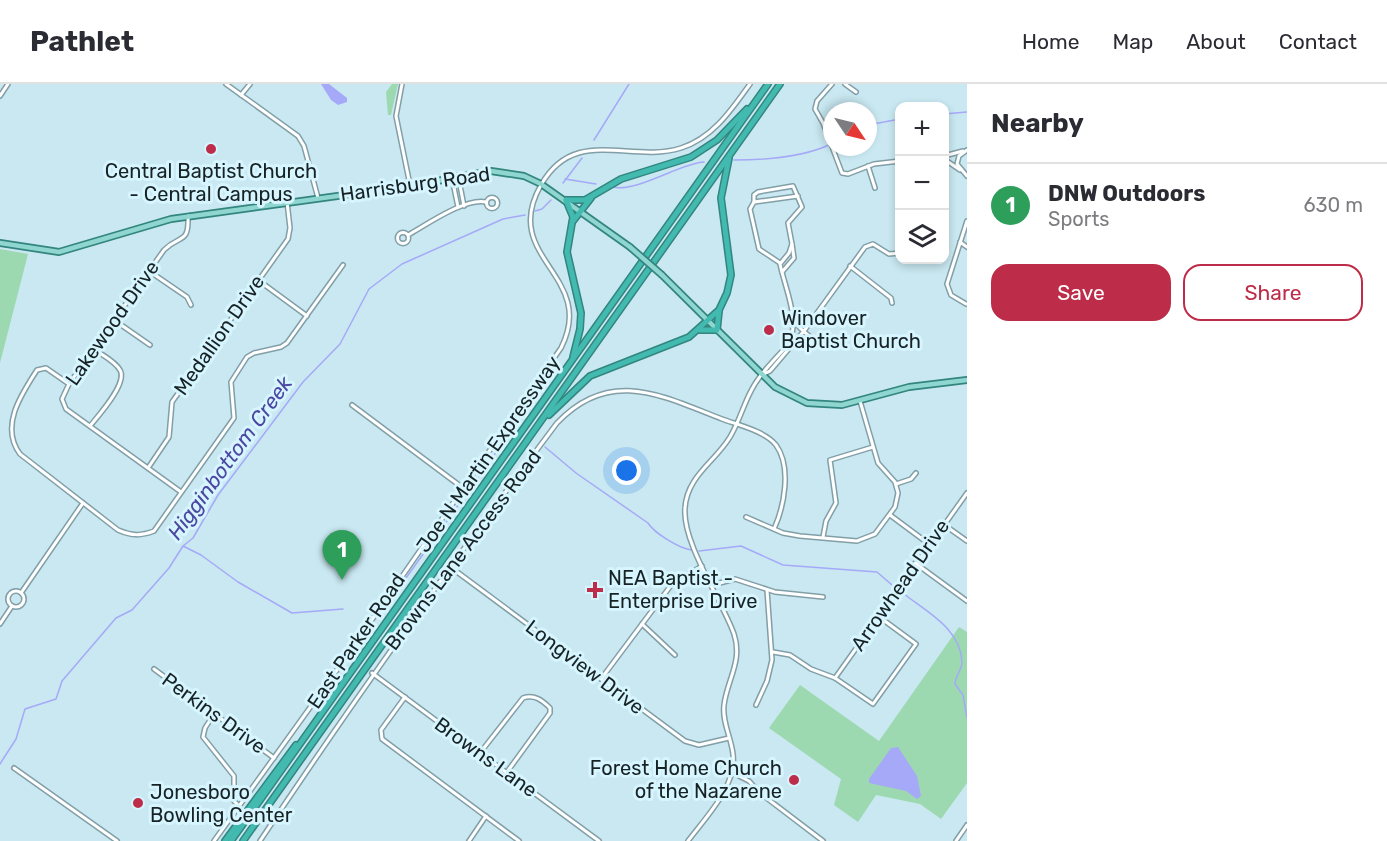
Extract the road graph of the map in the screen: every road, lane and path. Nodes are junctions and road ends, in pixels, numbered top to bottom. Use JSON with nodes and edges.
{"nodes":[{"id":1,"x":226,"y":84,"type":"edge"},
{"id":2,"x":250,"y":84,"type":"edge"},
{"id":3,"x":402,"y":84,"type":"edge"},
{"id":4,"x":750,"y":84,"type":"edge"},
{"id":5,"x":768,"y":84,"type":"edge"},
{"id":6,"x":780,"y":84,"type":"edge"},
{"id":7,"x":832,"y":84,"type":"edge"},
{"id":8,"x":845,"y":84,"type":"edge"},
{"id":9,"x":7,"y":85,"type":"edge"},
{"id":10,"x":856,"y":92,"type":"dead end"},
{"id":11,"x":241,"y":95,"type":"junction"},
{"id":12,"x":0,"y":96,"type":"edge"},
{"id":13,"x":757,"y":100,"type":"junction"},
{"id":14,"x":967,"y":150,"type":"edge"},
{"id":15,"x":730,"y":154,"type":"junction"},
{"id":16,"x":949,"y":157,"type":"edge"},
{"id":17,"x":949,"y":161,"type":"edge"},
{"id":18,"x":895,"y":162,"type":"edge"},
{"id":19,"x":867,"y":166,"type":"junction"},
{"id":20,"x":965,"y":174,"type":"edge"},
{"id":21,"x":458,"y":176,"type":"junction"},
{"id":22,"x":452,"y":177,"type":"junction"},
{"id":23,"x":541,"y":184,"type":"junction"},
{"id":24,"x":410,"y":186,"type":"junction"},
{"id":25,"x":875,"y":188,"type":"dead end"},
{"id":26,"x":593,"y":196,"type":"junction"},
{"id":27,"x":798,"y":196,"type":"junction"},
{"id":28,"x":318,"y":198,"type":"junction"},
{"id":29,"x":566,"y":200,"type":"junction"},
{"id":30,"x":287,"y":202,"type":"junction"},
{"id":31,"x":486,"y":202,"type":"dead end"},
{"id":32,"x":754,"y":202,"type":"junction"},
{"id":33,"x":464,"y":206,"type":"junction"},
{"id":34,"x":458,"y":208,"type":"junction"},
{"id":35,"x":582,"y":211,"type":"junction"},
{"id":36,"x":188,"y":216,"type":"junction"},
{"id":37,"x":967,"y":221,"type":"edge"},
{"id":38,"x":572,"y":223,"type":"junction"},
{"id":39,"x":408,"y":235,"type":"dead end"},
{"id":40,"x":960,"y":242,"type":"junction"},
{"id":41,"x":0,"y":243,"type":"edge"},
{"id":42,"x":792,"y":244,"type":"junction"},
{"id":43,"x":967,"y":247,"type":"edge"},
{"id":44,"x":789,"y":254,"type":"junction"},
{"id":45,"x":895,"y":254,"type":"edge"},
{"id":46,"x":795,"y":255,"type":"junction"},
{"id":47,"x":780,"y":263,"type":"junction"},
{"id":48,"x":343,"y":265,"type":"dead end"},
{"id":49,"x":850,"y":266,"type":"junction"},
{"id":50,"x":149,"y":271,"type":"junction"},
{"id":51,"x":782,"y":272,"type":"junction"},
{"id":52,"x":258,"y":280,"type":"junction"},
{"id":53,"x":892,"y":303,"type":"dead end"},
{"id":54,"x":966,"y":304,"type":"edge"},
{"id":55,"x":191,"y":305,"type":"dead end"},
{"id":56,"x":719,"y":310,"type":"junction"},
{"id":57,"x":307,"y":316,"type":"junction"},
{"id":58,"x":793,"y":318,"type":"junction"},
{"id":59,"x":114,"y":320,"type":"junction"},
{"id":60,"x":708,"y":321,"type":"junction"},
{"id":61,"x":810,"y":322,"type":"junction"},
{"id":62,"x":700,"y":330,"type":"junction"},
{"id":63,"x":717,"y":330,"type":"junction"},
{"id":64,"x":804,"y":332,"type":"junction"},
{"id":65,"x":150,"y":345,"type":"dead end"},
{"id":66,"x":791,"y":346,"type":"junction"},
{"id":67,"x":832,"y":346,"type":"dead end"},
{"id":68,"x":785,"y":348,"type":"junction"},
{"id":69,"x":94,"y":349,"type":"junction"},
{"id":70,"x":572,"y":362,"type":"junction"},
{"id":71,"x":762,"y":375,"type":"junction"},
{"id":72,"x":967,"y":380,"type":"edge"},
{"id":73,"x":69,"y":384,"type":"junction"},
{"id":74,"x":860,"y":401,"type":"junction"},
{"id":75,"x":352,"y":405,"type":"dead end"},
{"id":76,"x":8,"y":415,"type":"dead end"},
{"id":77,"x":538,"y":425,"type":"junction"},
{"id":78,"x":737,"y":425,"type":"junction"},
{"id":79,"x":90,"y":427,"type":"junction"},
{"id":80,"x":7,"y":440,"type":"dead end"},
{"id":81,"x":873,"y":447,"type":"junction"},
{"id":82,"x":147,"y":469,"type":"junction"},
{"id":83,"x":916,"y":473,"type":"dead end"},
{"id":84,"x":896,"y":484,"type":"junction"},
{"id":85,"x":463,"y":488,"type":"junction"},
{"id":86,"x":181,"y":492,"type":"junction"},
{"id":87,"x":967,"y":493,"type":"edge"},
{"id":88,"x":83,"y":502,"type":"junction"},
{"id":89,"x":889,"y":514,"type":"junction"},
{"id":90,"x":746,"y":517,"type":"dead end"},
{"id":91,"x":943,"y":524,"type":"junction"},
{"id":92,"x":774,"y":530,"type":"junction"},
{"id":93,"x":823,"y":538,"type":"junction"},
{"id":94,"x":967,"y":541,"type":"edge"},
{"id":95,"x":929,"y":544,"type":"junction"},
{"id":96,"x":915,"y":563,"type":"junction"},
{"id":97,"x":703,"y":565,"type":"junction"},
{"id":98,"x":449,"y":566,"type":"junction"},
{"id":99,"x":711,"y":585,"type":"junction"},
{"id":100,"x":767,"y":590,"type":"junction"},
{"id":101,"x":21,"y":592,"type":"junction"},
{"id":102,"x":823,"y":597,"type":"dead end"},
{"id":103,"x":967,"y":601,"type":"edge"},
{"id":104,"x":12,"y":606,"type":"junction"},
{"id":105,"x":878,"y":616,"type":"junction"},
{"id":106,"x":2,"y":617,"type":"edge"},
{"id":107,"x":0,"y":624,"type":"edge"},
{"id":108,"x":642,"y":624,"type":"junction"},
{"id":109,"x":772,"y":652,"type":"junction"},
{"id":110,"x":675,"y":655,"type":"dead end"},
{"id":111,"x":154,"y":669,"type":"dead end"},
{"id":112,"x":372,"y":673,"type":"junction"},
{"id":113,"x":835,"y":678,"type":"junction"},
{"id":114,"x":601,"y":679,"type":"junction"},
{"id":115,"x":405,"y":697,"type":"junction"},
{"id":116,"x":756,"y":705,"type":"dead end"},
{"id":117,"x":214,"y":714,"type":"junction"},
{"id":118,"x":315,"y":723,"type":"junction"},
{"id":119,"x":729,"y":738,"type":"junction"},
{"id":120,"x":480,"y":753,"type":"junction"},
{"id":121,"x":274,"y":758,"type":"junction"},
{"id":122,"x":14,"y":768,"type":"dead end"},
{"id":123,"x":507,"y":772,"type":"junction"},
{"id":124,"x":731,"y":772,"type":"junction"},
{"id":125,"x":240,"y":806,"type":"junction"},
{"id":126,"x":486,"y":816,"type":"junction"},
{"id":127,"x":967,"y":825,"type":"edge"},
{"id":128,"x":817,"y":836,"type":"junction"},
{"id":129,"x":117,"y":841,"type":"edge"},
{"id":130,"x":213,"y":841,"type":"edge"},
{"id":131,"x":225,"y":841,"type":"edge"},
{"id":132,"x":231,"y":841,"type":"edge"},
{"id":133,"x":246,"y":841,"type":"edge"},
{"id":134,"x":260,"y":841,"type":"edge"},
{"id":135,"x":469,"y":841,"type":"edge"},
{"id":136,"x":519,"y":841,"type":"edge"},
{"id":137,"x":599,"y":841,"type":"edge"},
{"id":138,"x":688,"y":841,"type":"edge"},
{"id":139,"x":813,"y":841,"type":"edge"},
{"id":140,"x":823,"y":841,"type":"edge"},
{"id":141,"x":956,"y":841,"type":"edge"}],
"edges":[{"from":1,"to":11,"type":"street"},
{"from":2,"to":11,"type":"street"},
{"from":3,"to":24,"type":"street"},
{"from":4,"to":23,"type":"street","name":"East Parker Road"},
{"from":5,"to":13,"type":"highway","name":"Joe N Martin Expressway"},
{"from":6,"to":15,"type":"highway","name":"Joe N Martin Expressway"},
{"from":7,"to":19,"type":"street"},
{"from":8,"to":10,"type":"street"},
{"from":9,"to":12,"type":"street"},
{"from":11,"to":28,"type":"street"},
{"from":13,"to":26,"type":"highway"},
{"from":13,"to":70,"type":"highway","name":"Joe N Martin Expressway"},
{"from":14,"to":16,"type":"street"},
{"from":14,"to":20,"type":"street"},
{"from":15,"to":56,"type":"highway"},
{"from":15,"to":77,"type":"highway","name":"Joe N Martin Expressway"},
{"from":17,"to":20,"type":"street"},
{"from":18,"to":19,"type":"street"},
{"from":19,"to":25,"type":"street"},
{"from":21,"to":22,"type":"main road","name":"Harrisburg Road"},
{"from":21,"to":23,"type":"main road","name":"Harrisburg Road"},
{"from":21,"to":33,"type":"street"},
{"from":22,"to":24,"type":"main road","name":"Harrisburg Road"},
{"from":22,"to":34,"type":"street"},
{"from":23,"to":29,"type":"main road","name":"Harrisburg Road"},
{"from":23,"to":85,"type":"street","name":"East Parker Road"},
{"from":24,"to":28,"type":"main road","name":"Harrisburg Road"},
{"from":26,"to":29,"type":"highway"},
{"from":26,"to":35,"type":"highway"},
{"from":27,"to":32,"type":"street"},
{"from":27,"to":32,"type":"street"},
{"from":27,"to":42,"type":"street"},
{"from":28,"to":30,"type":"main road","name":"Harrisburg Road"},
{"from":29,"to":35,"type":"main road","name":"Harrisburg Road"},
{"from":29,"to":38,"type":"highway"},
{"from":30,"to":36,"type":"main road","name":"Harrisburg Road"},
{"from":30,"to":52,"type":"street","name":"Medallion Drive"},
{"from":31,"to":33,"type":"street"},
{"from":32,"to":47,"type":"street"},
{"from":33,"to":34,"type":"street"},
{"from":34,"to":39,"type":"street"},
{"from":35,"to":38,"type":"highway"},
{"from":35,"to":60,"type":"main road","name":"Harrisburg Road","bridge":true},
{"from":36,"to":41,"type":"main road","name":"Harrisburg Road"},
{"from":36,"to":50,"type":"street","name":"Lakewood Drive"},
{"from":37,"to":40,"type":"street"},
{"from":38,"to":70,"type":"highway"},
{"from":40,"to":43,"type":"street"},
{"from":40,"to":54,"type":"street"},
{"from":42,"to":44,"type":"street"},
{"from":42,"to":46,"type":"street"},
{"from":44,"to":46,"type":"street"},
{"from":44,"to":47,"type":"street"},
{"from":45,"to":49,"type":"street"},
{"from":46,"to":51,"type":"street"},
{"from":47,"to":51,"type":"street"},
{"from":48,"to":57,"type":"street"},
{"from":49,"to":53,"type":"street"},
{"from":49,"to":61,"type":"street"},
{"from":50,"to":55,"type":"street"},
{"from":50,"to":59,"type":"street","name":"Lakewood Drive"},
{"from":51,"to":58,"type":"street"},
{"from":52,"to":57,"type":"street"},
{"from":52,"to":82,"type":"street","name":"Medallion Drive"},
{"from":56,"to":60,"type":"highway"},
{"from":56,"to":63,"type":"highway"},
{"from":57,"to":86,"type":"street"},
{"from":58,"to":61,"type":"street"},
{"from":58,"to":64,"type":"street"},
{"from":58,"to":68,"type":"street"},
{"from":59,"to":65,"type":"street"},
{"from":59,"to":69,"type":"street","name":"Lakewood Drive"},
{"from":60,"to":62,"type":"highway"},
{"from":60,"to":63,"type":"main road","name":"Harrisburg Road"},
{"from":61,"to":64,"type":"street"},
{"from":62,"to":63,"type":"highway"},
{"from":62,"to":77,"type":"highway"},
{"from":63,"to":71,"type":"main road","name":"Harrisburg Road"},
{"from":64,"to":66,"type":"street"},
{"from":64,"to":67,"type":"street"},
{"from":66,"to":68,"type":"street"},
{"from":66,"to":71,"type":"street"},
{"from":68,"to":71,"type":"street"},
{"from":69,"to":73,"type":"street","name":"Lakewood Drive"},
{"from":69,"to":79,"type":"street"},
{"from":70,"to":118,"type":"highway","name":"Joe N Martin Expressway"},
{"from":71,"to":74,"type":"main road","name":"Harrisburg Road"},
{"from":71,"to":78,"type":"street"},
{"from":72,"to":74,"type":"main road","name":"Harrisburg Road"},
{"from":73,"to":76,"type":"street"},
{"from":73,"to":79,"type":"street","name":"Lakewood Drive"},
{"from":74,"to":81,"type":"street"},
{"from":75,"to":85,"type":"street"},
{"from":77,"to":133,"type":"highway","name":"Joe N Martin Expressway"},
{"from":78,"to":92,"type":"street","name":"Browns Lane Access Road"},
{"from":78,"to":97,"type":"street"},
{"from":78,"to":98,"type":"street","name":"Browns Lane Access Road"},
{"from":79,"to":82,"type":"street","name":"Lakewood Drive"},
{"from":80,"to":88,"type":"street"},
{"from":81,"to":84,"type":"street"},
{"from":81,"to":93,"type":"street"},
{"from":82,"to":86,"type":"street","name":"Lakewood Drive"},
{"from":83,"to":84,"type":"street"},
{"from":84,"to":89,"type":"street"},
{"from":85,"to":121,"type":"street","name":"East Parker Road"},
{"from":86,"to":88,"type":"street"},
{"from":87,"to":91,"type":"street","name":"Arrowhead Drive"},
{"from":88,"to":101,"type":"street"},
{"from":89,"to":93,"type":"street"},
{"from":89,"to":95,"type":"street"},
{"from":90,"to":92,"type":"street"},
{"from":91,"to":94,"type":"street"},
{"from":91,"to":95,"type":"street","name":"Arrowhead Drive"},
{"from":92,"to":93,"type":"street"},
{"from":95,"to":96,"type":"street","name":"Arrowhead Drive"},
{"from":96,"to":103,"type":"street"},
{"from":96,"to":105,"type":"street","name":"Arrowhead Drive"},
{"from":97,"to":99,"type":"street"},
{"from":97,"to":108,"type":"street"},
{"from":98,"to":112,"type":"street","name":"Browns Lane Access Road"},
{"from":98,"to":114,"type":"street","name":"Longview Drive"},
{"from":99,"to":100,"type":"street"},
{"from":99,"to":119,"type":"street"},
{"from":100,"to":102,"type":"street"},
{"from":100,"to":109,"type":"street"},
{"from":101,"to":104,"type":"street"},
{"from":101,"to":104,"type":"street"},
{"from":104,"to":106,"type":"street"},
{"from":105,"to":113,"type":"street","name":"Arrowhead Drive"},
{"from":105,"to":113,"type":"street"},
{"from":106,"to":107,"type":"street"},
{"from":108,"to":110,"type":"street"},
{"from":108,"to":114,"type":"street"},
{"from":109,"to":113,"type":"street"},
{"from":109,"to":116,"type":"street"},
{"from":111,"to":117,"type":"street","name":"Perkins Drive"},
{"from":112,"to":115,"type":"street","name":"Browns Lane"},
{"from":112,"to":134,"type":"street","name":"Browns Lane Access Road"},
{"from":114,"to":119,"type":"street","name":"Longview Drive"},
{"from":115,"to":120,"type":"street","name":"Browns Lane"},
{"from":115,"to":126,"type":"street"},
{"from":117,"to":121,"type":"street","name":"Perkins Drive"},
{"from":117,"to":125,"type":"street"},
{"from":118,"to":131,"type":"highway"},
{"from":118,"to":132,"type":"highway","name":"Joe N Martin Expressway"},
{"from":119,"to":124,"type":"street"},
{"from":120,"to":123,"type":"street","name":"Browns Lane"},
{"from":120,"to":123,"type":"street"},
{"from":121,"to":125,"type":"street","name":"East Parker Road"},
{"from":122,"to":129,"type":"street"},
{"from":123,"to":137,"type":"street","name":"Browns Lane"},
{"from":124,"to":128,"type":"street"},
{"from":124,"to":138,"type":"street"},
{"from":125,"to":130,"type":"street","name":"East Parker Road"},
{"from":126,"to":135,"type":"street"},
{"from":126,"to":136,"type":"street"},
{"from":127,"to":141,"type":"street"},
{"from":128,"to":139,"type":"street"},
{"from":128,"to":140,"type":"street"}]}
